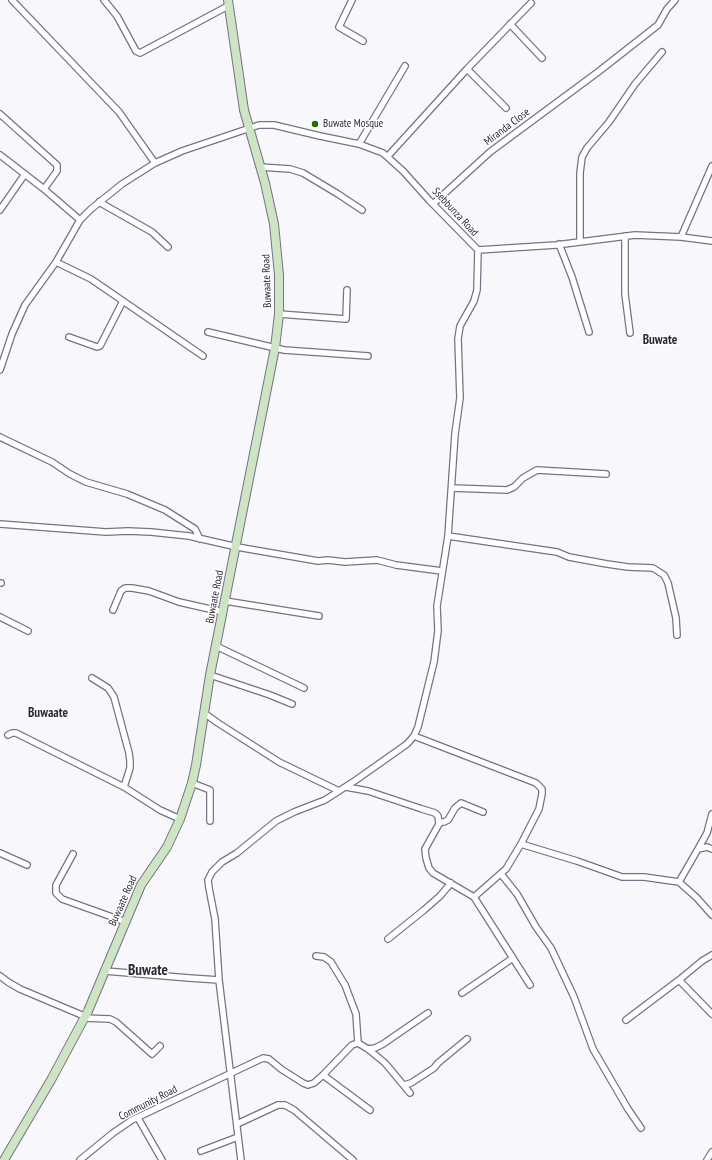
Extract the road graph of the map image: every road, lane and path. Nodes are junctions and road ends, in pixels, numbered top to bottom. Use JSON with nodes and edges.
{"nodes":[{"id":1,"x":12,"y":0,"type":"edge"},
{"id":2,"x":104,"y":0,"type":"edge"},
{"id":3,"x":352,"y":0,"type":"edge"},
{"id":4,"x":675,"y":0,"type":"edge"},
{"id":5,"x":228,"y":3,"type":"edge"},
{"id":6,"x":531,"y":3,"type":"dead end"},
{"id":7,"x":510,"y":24,"type":"junction"},
{"id":8,"x":363,"y":41,"type":"dead end"},
{"id":9,"x":662,"y":52,"type":"dead end"},
{"id":10,"x":542,"y":58,"type":"dead end"},
{"id":11,"x":405,"y":66,"type":"dead end"},
{"id":12,"x":468,"y":69,"type":"junction"},
{"id":13,"x":506,"y":108,"type":"dead end"},
{"id":14,"x":0,"y":114,"type":"edge"},
{"id":15,"x":248,"y":127,"type":"junction"},
{"id":16,"x":359,"y":144,"type":"junction"},
{"id":17,"x":0,"y":155,"type":"edge"},
{"id":18,"x":388,"y":156,"type":"junction"},
{"id":19,"x":156,"y":163,"type":"junction"},
{"id":20,"x":712,"y":166,"type":"edge"},
{"id":21,"x":260,"y":167,"type":"junction"},
{"id":22,"x":25,"y":174,"type":"junction"},
{"id":23,"x":44,"y":189,"type":"junction"},
{"id":24,"x":99,"y":202,"type":"junction"},
{"id":25,"x":433,"y":204,"type":"junction"},
{"id":26,"x":0,"y":210,"type":"edge"},
{"id":27,"x":362,"y":210,"type":"dead end"},
{"id":28,"x":80,"y":220,"type":"junction"},
{"id":29,"x":625,"y":236,"type":"junction"},
{"id":30,"x":681,"y":237,"type":"junction"},
{"id":31,"x":580,"y":241,"type":"junction"},
{"id":32,"x":712,"y":241,"type":"edge"},
{"id":33,"x":559,"y":244,"type":"junction"},
{"id":34,"x":168,"y":246,"type":"dead end"},
{"id":35,"x":478,"y":250,"type":"junction"},
{"id":36,"x":56,"y":262,"type":"junction"},
{"id":37,"x":347,"y":290,"type":"dead end"},
{"id":38,"x":123,"y":301,"type":"junction"},
{"id":39,"x":279,"y":314,"type":"junction"},
{"id":40,"x":208,"y":332,"type":"dead end"},
{"id":41,"x":589,"y":332,"type":"dead end"},
{"id":42,"x":630,"y":333,"type":"dead end"},
{"id":43,"x":69,"y":337,"type":"dead end"},
{"id":44,"x":275,"y":348,"type":"junction"},
{"id":45,"x":203,"y":356,"type":"dead end"},
{"id":46,"x":368,"y":356,"type":"dead end"},
{"id":47,"x":0,"y":370,"type":"edge"},
{"id":48,"x":0,"y":437,"type":"edge"},
{"id":49,"x":606,"y":474,"type":"dead end"},
{"id":50,"x":452,"y":488,"type":"junction"},
{"id":51,"x":0,"y":524,"type":"edge"},
{"id":52,"x":448,"y":536,"type":"junction"},
{"id":53,"x":200,"y":538,"type":"junction"},
{"id":54,"x":237,"y":547,"type":"junction"},
{"id":55,"x":442,"y":571,"type":"junction"},
{"id":56,"x":225,"y":600,"type":"junction"},
{"id":57,"x":113,"y":610,"type":"dead end"},
{"id":58,"x":223,"y":612,"type":"junction"},
{"id":59,"x":319,"y":616,"type":"dead end"},
{"id":60,"x":0,"y":617,"type":"edge"},
{"id":61,"x":28,"y":631,"type":"dead end"},
{"id":62,"x":677,"y":635,"type":"dead end"},
{"id":63,"x":216,"y":646,"type":"junction"},
{"id":64,"x":210,"y":675,"type":"junction"},
{"id":65,"x":92,"y":678,"type":"dead end"},
{"id":66,"x":304,"y":688,"type":"dead end"},
{"id":67,"x":292,"y":704,"type":"dead end"},
{"id":68,"x":204,"y":713,"type":"junction"},
{"id":69,"x":8,"y":735,"type":"dead end"},
{"id":70,"x":414,"y":736,"type":"junction"},
{"id":71,"x":192,"y":783,"type":"junction"},
{"id":72,"x":346,"y":787,"type":"junction"},
{"id":73,"x":124,"y":788,"type":"junction"},
{"id":74,"x":339,"y":791,"type":"junction"},
{"id":75,"x":483,"y":812,"type":"dead end"},
{"id":76,"x":712,"y":814,"type":"edge"},
{"id":77,"x":180,"y":819,"type":"junction"},
{"id":78,"x":210,"y":821,"type":"dead end"},
{"id":79,"x":439,"y":822,"type":"junction"},
{"id":80,"x":521,"y":844,"type":"junction"},
{"id":81,"x":698,"y":849,"type":"junction"},
{"id":82,"x":712,"y":849,"type":"edge"},
{"id":83,"x":0,"y":853,"type":"edge"},
{"id":84,"x":74,"y":854,"type":"dead end"},
{"id":85,"x":27,"y":865,"type":"dead end"},
{"id":86,"x":500,"y":874,"type":"junction"},
{"id":87,"x":678,"y":882,"type":"junction"},
{"id":88,"x":451,"y":883,"type":"junction"},
{"id":89,"x":474,"y":897,"type":"junction"},
{"id":90,"x":712,"y":915,"type":"edge"},
{"id":91,"x":126,"y":922,"type":"junction"},
{"id":92,"x":388,"y":939,"type":"dead end"},
{"id":93,"x":712,"y":955,"type":"edge"},
{"id":94,"x":316,"y":956,"type":"dead end"},
{"id":95,"x":513,"y":958,"type":"junction"},
{"id":96,"x":105,"y":971,"type":"junction"},
{"id":97,"x":0,"y":976,"type":"edge"},
{"id":98,"x":219,"y":980,"type":"junction"},
{"id":99,"x":679,"y":980,"type":"junction"},
{"id":100,"x":530,"y":986,"type":"dead end"},
{"id":101,"x":462,"y":993,"type":"dead end"},
{"id":102,"x":428,"y":1013,"type":"dead end"},
{"id":103,"x":712,"y":1014,"type":"edge"},
{"id":104,"x":84,"y":1017,"type":"junction"},
{"id":105,"x":626,"y":1020,"type":"dead end"},
{"id":106,"x":467,"y":1039,"type":"dead end"},
{"id":107,"x":358,"y":1043,"type":"junction"},
{"id":108,"x":160,"y":1046,"type":"dead end"},
{"id":109,"x":368,"y":1049,"type":"junction"},
{"id":110,"x":231,"y":1073,"type":"junction"},
{"id":111,"x":323,"y":1075,"type":"junction"},
{"id":112,"x":404,"y":1086,"type":"junction"},
{"id":113,"x":410,"y":1093,"type":"dead end"},
{"id":114,"x":370,"y":1110,"type":"dead end"},
{"id":115,"x":138,"y":1118,"type":"junction"},
{"id":116,"x":237,"y":1124,"type":"junction"},
{"id":117,"x":641,"y":1128,"type":"dead end"},
{"id":118,"x":238,"y":1137,"type":"junction"},
{"id":119,"x":201,"y":1151,"type":"dead end"},
{"id":120,"x":712,"y":1152,"type":"edge"},
{"id":121,"x":4,"y":1160,"type":"edge"},
{"id":122,"x":80,"y":1160,"type":"edge"},
{"id":123,"x":162,"y":1160,"type":"edge"},
{"id":124,"x":241,"y":1160,"type":"edge"},
{"id":125,"x":353,"y":1160,"type":"edge"},
{"id":126,"x":707,"y":1160,"type":"edge"}],
"edges":[{"from":1,"to":19,"type":"street"},
{"from":2,"to":5,"type":"street"},
{"from":3,"to":8,"type":"street"},
{"from":4,"to":25,"type":"street","name":"Miranda Close"},
{"from":5,"to":15,"type":"street","name":"Buwaate Road"},
{"from":6,"to":7,"type":"street"},
{"from":7,"to":10,"type":"street"},
{"from":7,"to":12,"type":"street"},
{"from":9,"to":31,"type":"street"},
{"from":11,"to":16,"type":"street"},
{"from":12,"to":13,"type":"street"},
{"from":12,"to":18,"type":"street"},
{"from":14,"to":23,"type":"street"},
{"from":15,"to":16,"type":"street","name":"Ssebbunza Road"},
{"from":15,"to":19,"type":"street","name":"Ssebbunza Road"},
{"from":15,"to":21,"type":"street","name":"Buwaate Road"},
{"from":16,"to":18,"type":"street","name":"Ssebbunza Road"},
{"from":17,"to":22,"type":"street"},
{"from":18,"to":25,"type":"street","name":"Ssebbunza Road"},
{"from":19,"to":24,"type":"street","name":"Ssebbunza Road"},
{"from":20,"to":30,"type":"street"},
{"from":21,"to":27,"type":"street"},
{"from":21,"to":39,"type":"street","name":"Buwaate Road"},
{"from":22,"to":23,"type":"street"},
{"from":22,"to":26,"type":"street"},
{"from":23,"to":28,"type":"street"},
{"from":24,"to":28,"type":"street","name":"Ssebbunza Road"},
{"from":24,"to":34,"type":"street"},
{"from":25,"to":35,"type":"street","name":"Ssebbunza Road"},
{"from":28,"to":36,"type":"street","name":"Ssebbunza Road"},
{"from":29,"to":30,"type":"street","name":"Ssebbunza Road"},
{"from":29,"to":31,"type":"street","name":"Ssebbunza Road"},
{"from":29,"to":42,"type":"street"},
{"from":30,"to":32,"type":"street","name":"Ssebbunza Road"},
{"from":31,"to":33,"type":"street","name":"Ssebbunza Road"},
{"from":33,"to":35,"type":"street","name":"Ssebbunza Road"},
{"from":33,"to":41,"type":"street"},
{"from":35,"to":50,"type":"street"},
{"from":36,"to":38,"type":"street"},
{"from":36,"to":47,"type":"street","name":"Ssebbunza Road"},
{"from":37,"to":39,"type":"street"},
{"from":38,"to":43,"type":"street"},
{"from":38,"to":45,"type":"street"},
{"from":39,"to":44,"type":"street","name":"Buwaate Road"},
{"from":40,"to":44,"type":"street"},
{"from":44,"to":46,"type":"street"},
{"from":44,"to":54,"type":"street","name":"Buwaate Road"},
{"from":48,"to":53,"type":"street"},
{"from":49,"to":50,"type":"street"},
{"from":50,"to":52,"type":"street"},
{"from":51,"to":53,"type":"street"},
{"from":52,"to":55,"type":"street"},
{"from":52,"to":62,"type":"street"},
{"from":53,"to":54,"type":"street"},
{"from":54,"to":55,"type":"street"},
{"from":54,"to":56,"type":"street","name":"Buwaate Road"},
{"from":55,"to":70,"type":"street"},
{"from":56,"to":58,"type":"street","name":"Buwaate Road"},
{"from":56,"to":59,"type":"street"},
{"from":57,"to":58,"type":"street"},
{"from":58,"to":63,"type":"street","name":"Buwaate Road"},
{"from":60,"to":61,"type":"street"},
{"from":63,"to":64,"type":"street","name":"Buwaate Road"},
{"from":63,"to":66,"type":"street"},
{"from":64,"to":67,"type":"street"},
{"from":64,"to":68,"type":"street","name":"Buwaate Road"},
{"from":65,"to":73,"type":"street"},
{"from":68,"to":71,"type":"street","name":"Buwaate Road"},
{"from":68,"to":74,"type":"street"},
{"from":69,"to":73,"type":"street"},
{"from":70,"to":72,"type":"street"},
{"from":70,"to":80,"type":"street"},
{"from":71,"to":77,"type":"street","name":"Buwaate Road"},
{"from":71,"to":78,"type":"street"},
{"from":72,"to":74,"type":"street"},
{"from":72,"to":79,"type":"street"},
{"from":73,"to":77,"type":"street"},
{"from":74,"to":98,"type":"street"},
{"from":75,"to":79,"type":"street"},
{"from":76,"to":81,"type":"street"},
{"from":77,"to":91,"type":"street","name":"Buwaate Road"},
{"from":79,"to":88,"type":"street"},
{"from":80,"to":86,"type":"street"},
{"from":80,"to":87,"type":"street"},
{"from":81,"to":82,"type":"street"},
{"from":81,"to":87,"type":"street"},
{"from":83,"to":85,"type":"street"},
{"from":84,"to":91,"type":"street"},
{"from":86,"to":89,"type":"street"},
{"from":86,"to":117,"type":"street"},
{"from":87,"to":90,"type":"street"},
{"from":88,"to":89,"type":"street"},
{"from":88,"to":92,"type":"street"},
{"from":89,"to":95,"type":"street"},
{"from":91,"to":96,"type":"street","name":"Buwaate Road"},
{"from":93,"to":99,"type":"street"},
{"from":94,"to":107,"type":"street"},
{"from":95,"to":100,"type":"street"},
{"from":95,"to":101,"type":"street"},
{"from":96,"to":98,"type":"street"},
{"from":96,"to":104,"type":"street","name":"Buwaate Road"},
{"from":97,"to":104,"type":"street"},
{"from":98,"to":110,"type":"street"},
{"from":99,"to":103,"type":"street"},
{"from":99,"to":105,"type":"street"},
{"from":102,"to":109,"type":"street"},
{"from":104,"to":108,"type":"street"},
{"from":104,"to":121,"type":"street","name":"Buwaate Road"},
{"from":106,"to":112,"type":"street"},
{"from":107,"to":109,"type":"street"},
{"from":107,"to":111,"type":"street"},
{"from":109,"to":112,"type":"street"},
{"from":110,"to":111,"type":"street","name":"Community Road"},
{"from":110,"to":115,"type":"street","name":"Community Road"},
{"from":110,"to":116,"type":"street"},
{"from":111,"to":114,"type":"street"},
{"from":112,"to":113,"type":"street"},
{"from":115,"to":122,"type":"street","name":"Community Road"},
{"from":115,"to":123,"type":"street"},
{"from":116,"to":118,"type":"street"},
{"from":116,"to":125,"type":"street"},
{"from":118,"to":119,"type":"street"},
{"from":118,"to":124,"type":"street"},
{"from":120,"to":126,"type":"street"}]}
